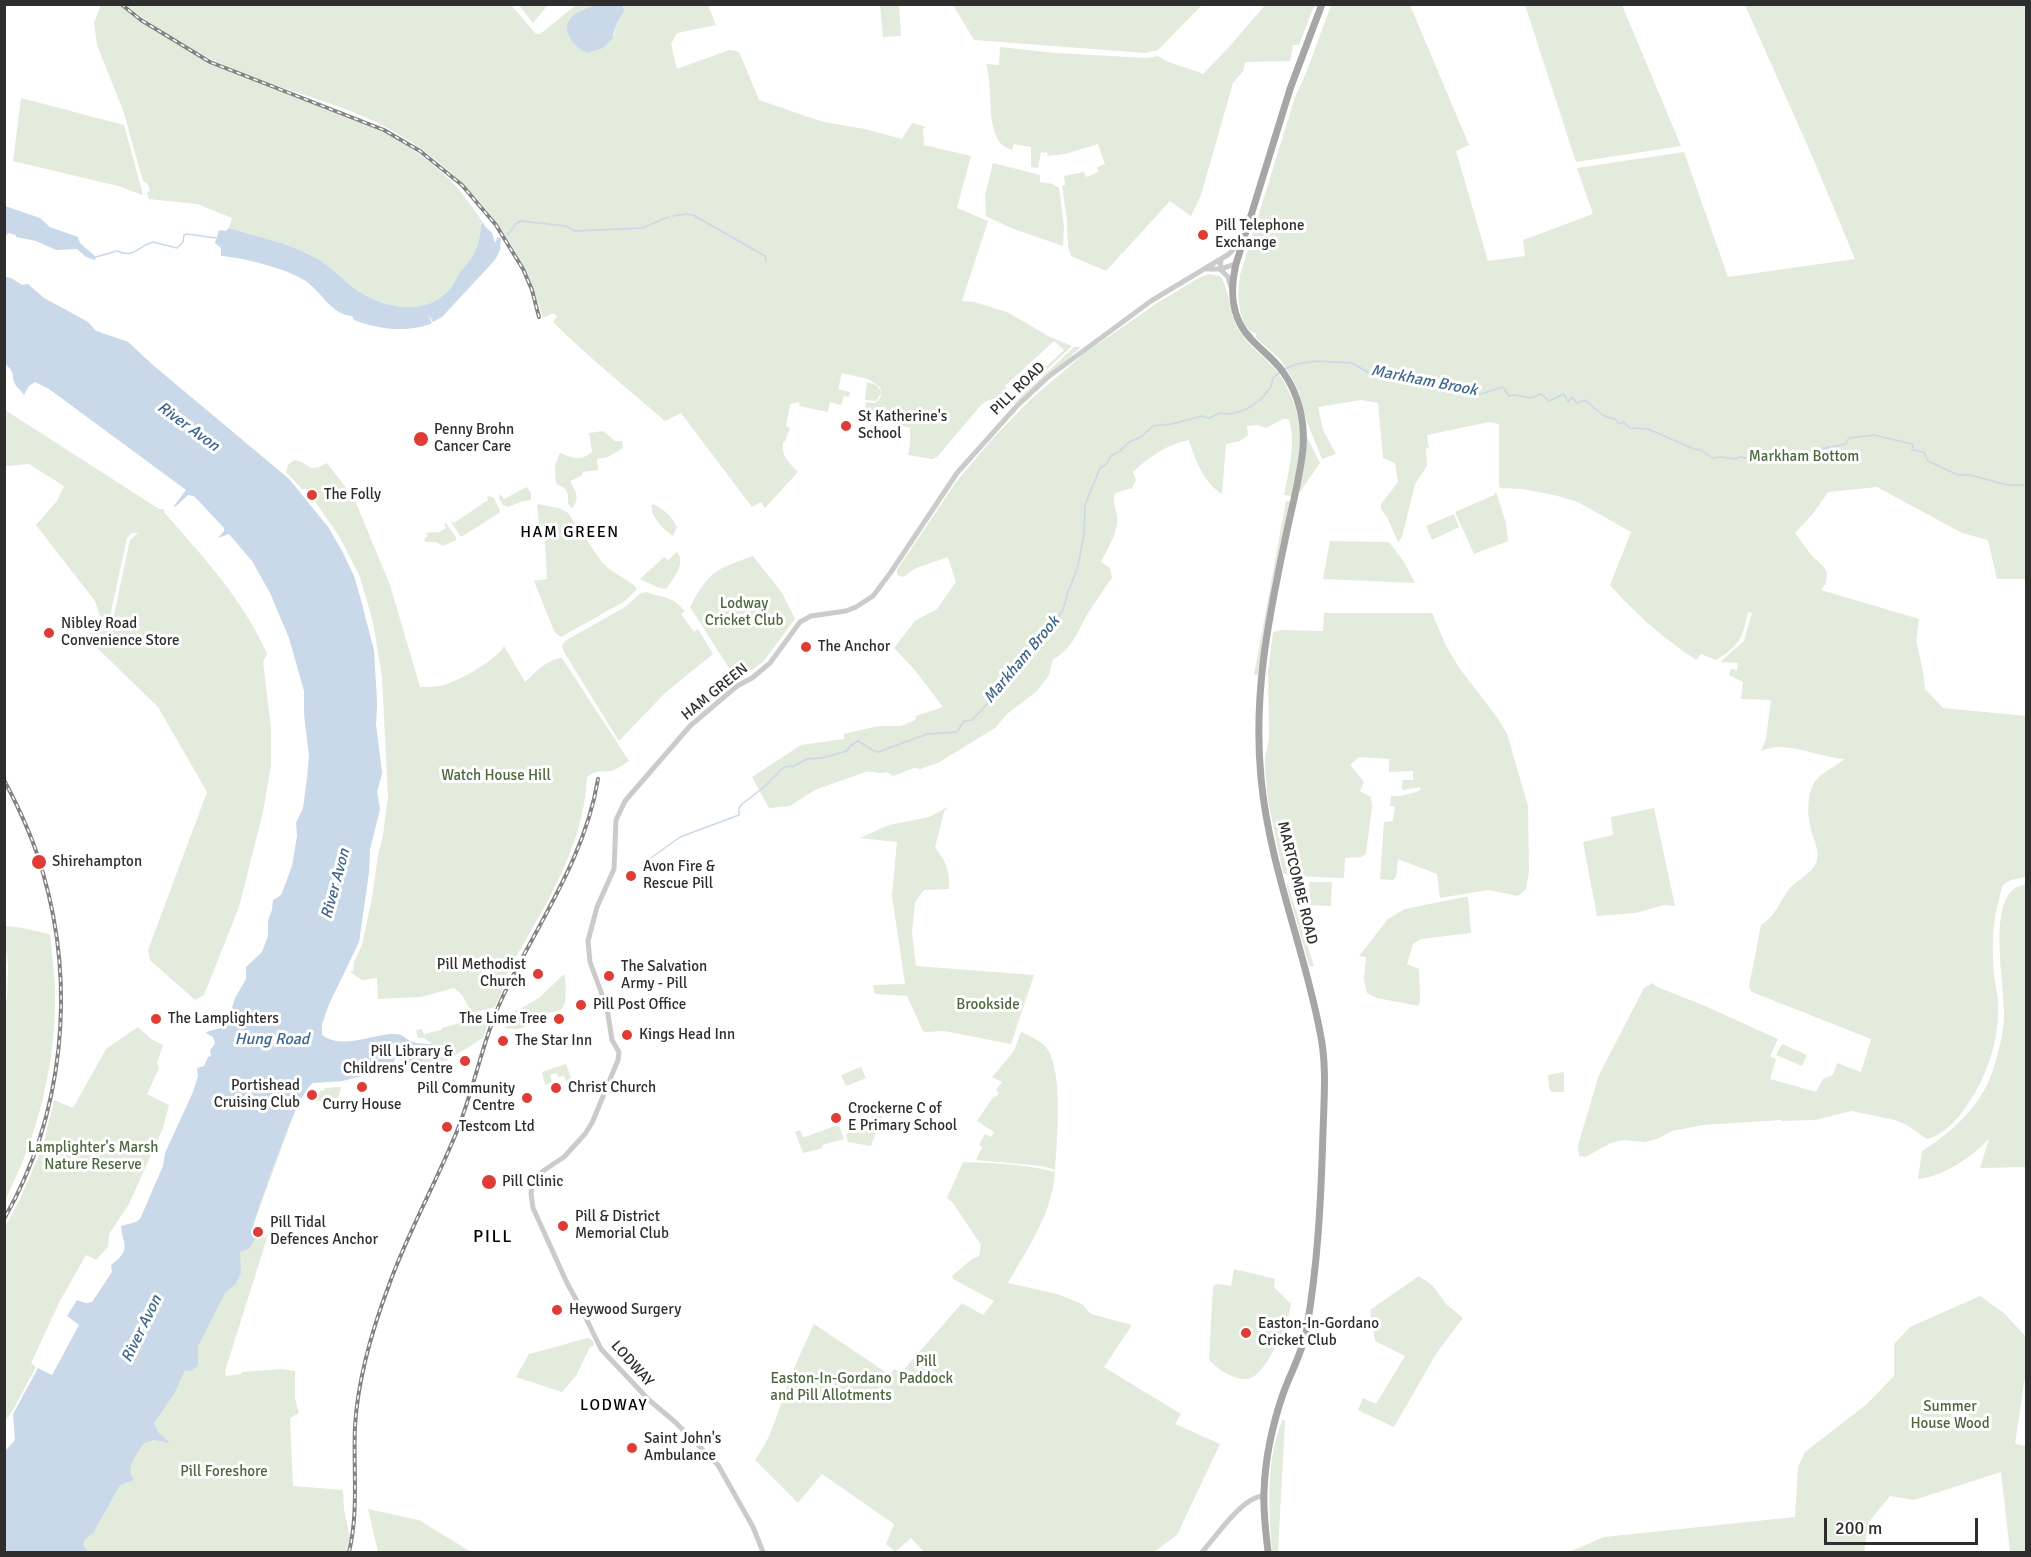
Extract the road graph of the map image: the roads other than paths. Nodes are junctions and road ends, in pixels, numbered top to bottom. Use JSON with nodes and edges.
{"nodes":[{"id":1,"x":1322,"y":4,"type":"edge"},
{"id":2,"x":1244,"y":238,"type":"junction"},
{"id":3,"x":1229,"y":254,"type":"junction"},
{"id":4,"x":1221,"y":260,"type":"junction"},
{"id":5,"x":1237,"y":261,"type":"junction"},
{"id":6,"x":1206,"y":269,"type":"junction"},
{"id":7,"x":1220,"y":269,"type":"junction"},
{"id":8,"x":1232,"y":289,"type":"junction"},
{"id":9,"x":891,"y":572,"type":"joint"},
{"id":10,"x":531,"y":1200,"type":"joint"},
{"id":11,"x":1263,"y":1496,"type":"junction"},
{"id":12,"x":763,"y":1552,"type":"edge"},
{"id":13,"x":1202,"y":1552,"type":"edge"},
{"id":14,"x":1268,"y":1552,"type":"edge"}],
"edges":[{"from":1,"to":2,"type":"main road","name":"PILL ROAD"},
{"from":2,"to":3,"type":"street","name":"PILL ROAD"},
{"from":2,"to":5,"type":"main road","name":"MARTCOMBE ROAD"},
{"from":3,"to":4,"type":"street","name":"PILL ROAD"},
{"from":3,"to":5,"type":"street"},
{"from":4,"to":6,"type":"street","name":"PILL ROAD"},
{"from":4,"to":7,"type":"street"},
{"from":5,"to":7,"type":"street","name":"PILL ROAD"},
{"from":5,"to":8,"type":"main road","name":"MARTCOMBE ROAD"},
{"from":6,"to":7,"type":"street","name":"PILL ROAD"},
{"from":6,"to":9,"type":"street","name":"PILL ROAD"},
{"from":7,"to":8,"type":"street"},
{"from":8,"to":11,"type":"main road","name":"MARTCOMBE ROAD"},
{"from":9,"to":10,"type":"street","name":"HAM GREEN"},
{"from":10,"to":12,"type":"street","name":"LODWAY"},
{"from":11,"to":13,"type":"street"},
{"from":11,"to":14,"type":"main road","name":"MARTCOMBE ROAD"}]}
